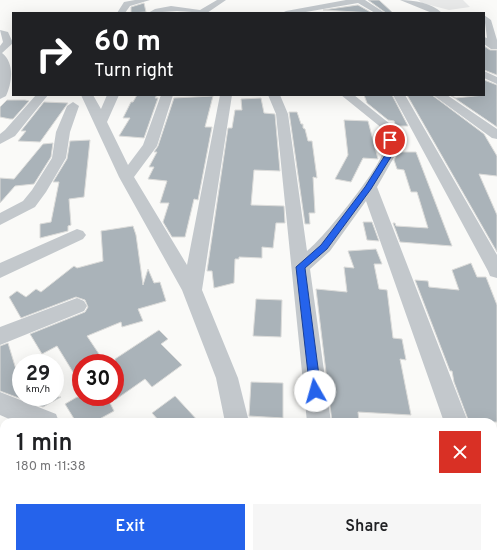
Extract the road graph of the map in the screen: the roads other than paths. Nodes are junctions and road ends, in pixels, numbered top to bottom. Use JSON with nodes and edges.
{"nodes":[{"id":1,"x":146,"y":0,"type":"edge"},
{"id":2,"x":222,"y":0,"type":"edge"},
{"id":3,"x":359,"y":0,"type":"edge"},
{"id":4,"x":404,"y":0,"type":"edge"},
{"id":5,"x":347,"y":2,"type":"junction"},
{"id":6,"x":308,"y":11,"type":"edge"},
{"id":7,"x":122,"y":12,"type":"edge"},
{"id":8,"x":156,"y":12,"type":"edge"},
{"id":9,"x":196,"y":12,"type":"edge"},
{"id":10,"x":203,"y":12,"type":"edge"},
{"id":11,"x":297,"y":12,"type":"edge"},
{"id":12,"x":352,"y":12,"type":"edge"},
{"id":13,"x":379,"y":12,"type":"edge"},
{"id":14,"x":436,"y":12,"type":"edge"},
{"id":15,"x":485,"y":18,"type":"edge"},
{"id":16,"x":0,"y":33,"type":"edge"},
{"id":17,"x":485,"y":41,"type":"edge"},
{"id":18,"x":495,"y":49,"type":"edge"},
{"id":19,"x":0,"y":51,"type":"edge"},
{"id":20,"x":0,"y":56,"type":"edge"},
{"id":21,"x":485,"y":75,"type":"edge"},
{"id":22,"x":497,"y":81,"type":"edge"},
{"id":23,"x":0,"y":96,"type":"edge"},
{"id":24,"x":41,"y":96,"type":"edge"},
{"id":25,"x":88,"y":96,"type":"edge"},
{"id":26,"x":113,"y":96,"type":"edge"},
{"id":27,"x":167,"y":96,"type":"edge"},
{"id":28,"x":226,"y":96,"type":"edge"},
{"id":29,"x":274,"y":96,"type":"edge"},
{"id":30,"x":348,"y":96,"type":"edge"},
{"id":31,"x":400,"y":96,"type":"edge"},
{"id":32,"x":440,"y":96,"type":"edge"},
{"id":33,"x":73,"y":106,"type":"dead end"},
{"id":34,"x":101,"y":122,"type":"junction"},
{"id":35,"x":497,"y":135,"type":"edge"},
{"id":36,"x":0,"y":140,"type":"edge"},
{"id":37,"x":126,"y":177,"type":"junction"},
{"id":38,"x":369,"y":187,"type":"junction"},
{"id":39,"x":0,"y":220,"type":"edge"},
{"id":40,"x":77,"y":235,"type":"dead end"},
{"id":41,"x":300,"y":267,"type":"junction"},
{"id":42,"x":0,"y":271,"type":"edge"},
{"id":43,"x":497,"y":271,"type":"edge"},
{"id":44,"x":192,"y":290,"type":"junction"},
{"id":45,"x":77,"y":306,"type":"dead end"},
{"id":46,"x":0,"y":336,"type":"edge"},
{"id":47,"x":0,"y":404,"type":"edge"},
{"id":48,"x":34,"y":418,"type":"edge"},
{"id":49,"x":236,"y":418,"type":"edge"},
{"id":50,"x":319,"y":418,"type":"edge"},
{"id":51,"x":455,"y":418,"type":"edge"}],
"edges":[{"from":1,"to":7,"type":"street"},
{"from":2,"to":10,"type":"street"},
{"from":3,"to":5,"type":"street"},
{"from":3,"to":13,"type":"street"},
{"from":4,"to":14,"type":"street"},
{"from":5,"to":6,"type":"street"},
{"from":5,"to":12,"type":"street"},
{"from":6,"to":11,"type":"street"},
{"from":8,"to":9,"type":"street"},
{"from":15,"to":18,"type":"street"},
{"from":16,"to":19,"type":"street"},
{"from":17,"to":18,"type":"street"},
{"from":20,"to":23,"type":"street"},
{"from":21,"to":22,"type":"street"},
{"from":24,"to":36,"type":"street"},
{"from":25,"to":34,"type":"street"},
{"from":26,"to":34,"type":"street"},
{"from":27,"to":37,"type":"street"},
{"from":28,"to":44,"type":"street"},
{"from":29,"to":41,"type":"street"},
{"from":30,"to":38,"type":"street"},
{"from":31,"to":43,"type":"street"},
{"from":32,"to":35,"type":"street"},
{"from":33,"to":39,"type":"street"},
{"from":34,"to":37,"type":"street"},
{"from":37,"to":44,"type":"street"},
{"from":38,"to":41,"type":"street"},
{"from":38,"to":51,"type":"street"},
{"from":40,"to":42,"type":"street"},
{"from":41,"to":50,"type":"street"},
{"from":44,"to":49,"type":"street"},
{"from":45,"to":46,"type":"street"},
{"from":47,"to":48,"type":"street"}]}
